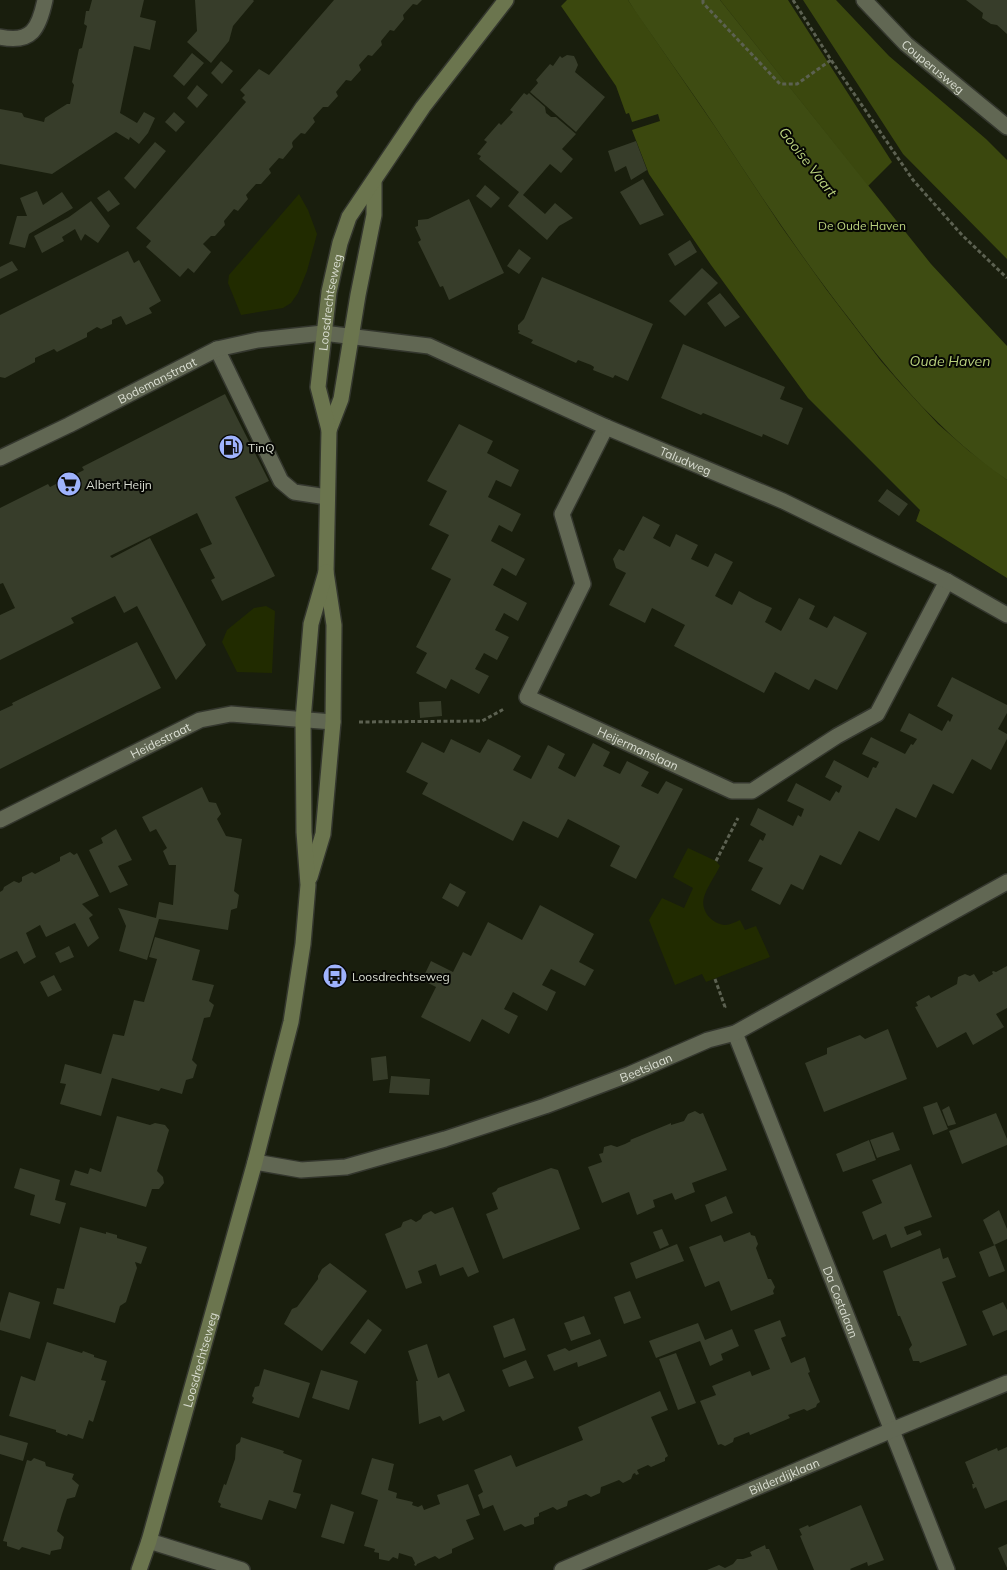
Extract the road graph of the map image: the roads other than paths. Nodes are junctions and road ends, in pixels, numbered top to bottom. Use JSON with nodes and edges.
{"nodes":[{"id":1,"x":44,"y":0,"type":"edge"},
{"id":2,"x":506,"y":0,"type":"edge"},
{"id":3,"x":864,"y":0,"type":"edge"},
{"id":4,"x":0,"y":37,"type":"edge"},
{"id":5,"x":1007,"y":127,"type":"edge"},
{"id":6,"x":374,"y":182,"type":"junction"},
{"id":7,"x":323,"y":333,"type":"junction"},
{"id":8,"x":352,"y":336,"type":"junction"},
{"id":9,"x":218,"y":349,"type":"junction"},
{"id":10,"x":606,"y":427,"type":"junction"},
{"id":11,"x":329,"y":430,"type":"junction"},
{"id":12,"x":0,"y":458,"type":"edge"},
{"id":13,"x":327,"y":497,"type":"junction"},
{"id":14,"x":326,"y":572,"type":"junction"},
{"id":15,"x":947,"y":581,"type":"junction"},
{"id":16,"x":1007,"y":615,"type":"edge"},
{"id":17,"x":303,"y":720,"type":"junction"},
{"id":18,"x":333,"y":722,"type":"junction"},
{"id":19,"x":0,"y":820,"type":"edge"},
{"id":20,"x":1007,"y":882,"type":"edge"},
{"id":21,"x":308,"y":885,"type":"junction"},
{"id":22,"x":735,"y":1033,"type":"junction"},
{"id":23,"x":255,"y":1162,"type":"junction"},
{"id":24,"x":1007,"y":1383,"type":"edge"},
{"id":25,"x":892,"y":1430,"type":"junction"},
{"id":26,"x":149,"y":1541,"type":"junction"},
{"id":27,"x":139,"y":1570,"type":"edge"},
{"id":28,"x":242,"y":1570,"type":"edge"},
{"id":29,"x":562,"y":1570,"type":"edge"},
{"id":30,"x":947,"y":1570,"type":"edge"}],
"edges":[{"from":1,"to":4,"type":"street"},
{"from":2,"to":6,"type":"street","name":"Loosdrechtseweg"},
{"from":3,"to":5,"type":"street","name":"Couperusweg"},
{"from":6,"to":7,"type":"street","name":"Loosdrechtseweg"},
{"from":6,"to":8,"type":"street","name":"Loosdrechtseweg"},
{"from":7,"to":8,"type":"street","name":"Bodemanstraat"},
{"from":7,"to":9,"type":"street","name":"Bodemanstraat"},
{"from":7,"to":11,"type":"street","name":"Loosdrechtseweg"},
{"from":8,"to":10,"type":"street","name":"Taludweg"},
{"from":8,"to":11,"type":"street","name":"Loosdrechtseweg"},
{"from":9,"to":12,"type":"street","name":"Bodemanstraat"},
{"from":9,"to":13,"type":"street"},
{"from":10,"to":15,"type":"street","name":"Taludweg"},
{"from":10,"to":15,"type":"street","name":"Heijermanslaan"},
{"from":11,"to":13,"type":"street","name":"Loosdrechtseweg"},
{"from":13,"to":14,"type":"street","name":"Loosdrechtseweg"},
{"from":14,"to":17,"type":"street","name":"Loosdrechtseweg"},
{"from":14,"to":18,"type":"street","name":"Loosdrechtseweg"},
{"from":15,"to":16,"type":"street","name":"Taludweg"},
{"from":17,"to":18,"type":"street","name":"Heidestraat"},
{"from":17,"to":19,"type":"street","name":"Heidestraat"},
{"from":17,"to":21,"type":"street","name":"Loosdrechtseweg"},
{"from":18,"to":21,"type":"street","name":"Loosdrechtseweg"},
{"from":20,"to":22,"type":"street","name":"Beetslaan"},
{"from":21,"to":23,"type":"street","name":"Loosdrechtseweg"},
{"from":22,"to":23,"type":"street","name":"Beetslaan"},
{"from":22,"to":25,"type":"street","name":"Da Costalaan"},
{"from":23,"to":26,"type":"street","name":"Loosdrechtseweg"},
{"from":24,"to":25,"type":"street","name":"Bilderdijklaan"},
{"from":25,"to":29,"type":"street","name":"Bilderdijklaan"},
{"from":25,"to":30,"type":"street","name":"Da Costalaan"},
{"from":26,"to":27,"type":"street","name":"Loosdrechtseweg"},
{"from":26,"to":28,"type":"street"}]}
